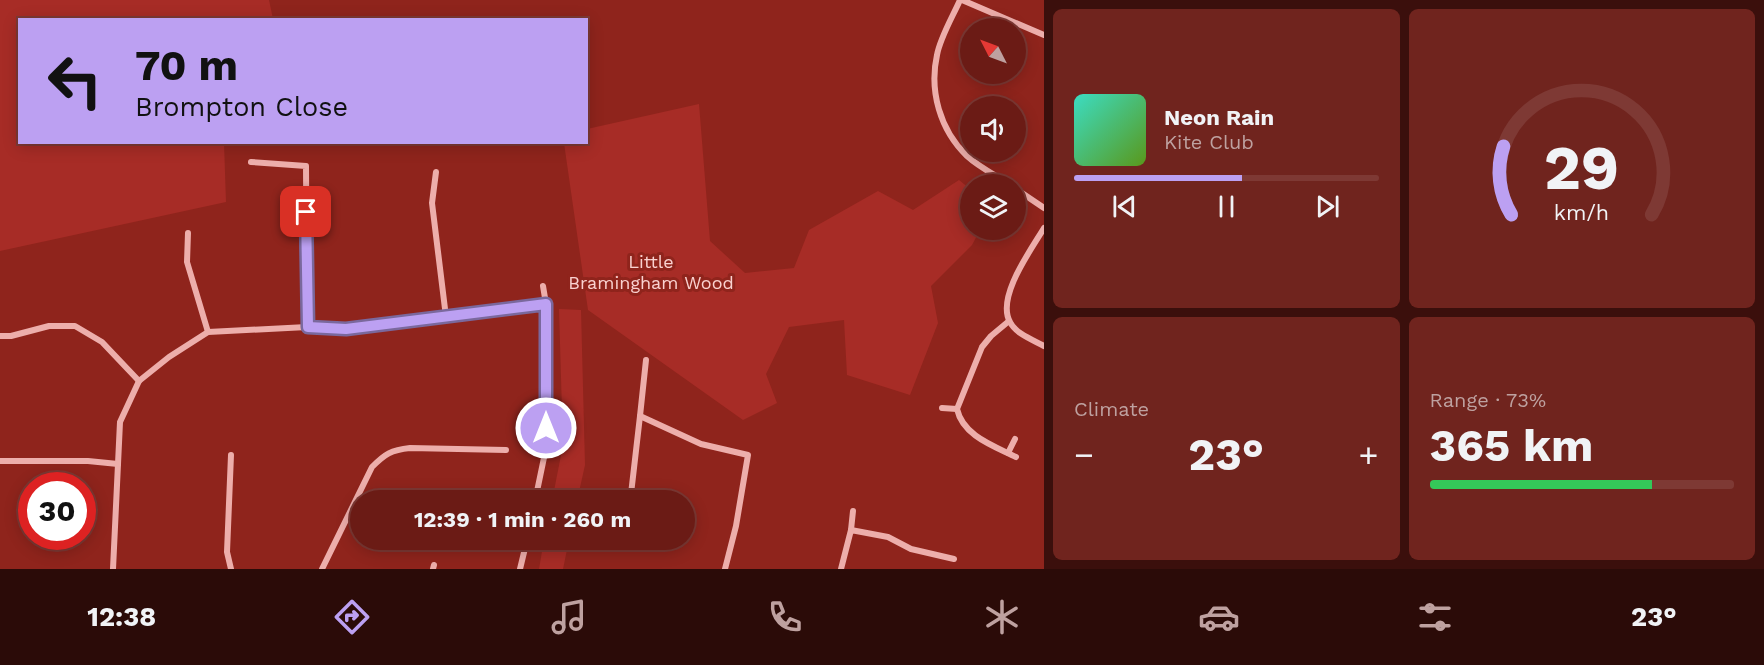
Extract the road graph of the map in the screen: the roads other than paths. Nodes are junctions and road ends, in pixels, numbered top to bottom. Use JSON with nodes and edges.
{"nodes":[{"id":1,"x":961,"y":0,"type":"edge"},
{"id":2,"x":1044,"y":35,"type":"edge"},
{"id":3,"x":251,"y":162,"type":"dead end"},
{"id":4,"x":436,"y":172,"type":"dead end"},
{"id":5,"x":994,"y":174,"type":"edge"},
{"id":6,"x":1026,"y":196,"type":"edge"},
{"id":7,"x":1044,"y":208,"type":"edge"},
{"id":8,"x":1044,"y":228,"type":"edge"},
{"id":9,"x":188,"y":233,"type":"dead end"},
{"id":10,"x":543,"y":286,"type":"dead end"},
{"id":11,"x":546,"y":304,"type":"junction"},
{"id":12,"x":446,"y":317,"type":"junction"},
{"id":13,"x":1009,"y":321,"type":"junction"},
{"id":14,"x":308,"y":327,"type":"junction"},
{"id":15,"x":208,"y":333,"type":"junction"},
{"id":16,"x":0,"y":336,"type":"edge"},
{"id":17,"x":1044,"y":346,"type":"edge"},
{"id":18,"x":646,"y":360,"type":"dead end"},
{"id":19,"x":139,"y":381,"type":"junction"},
{"id":20,"x":942,"y":408,"type":"dead end"},
{"id":21,"x":957,"y":409,"type":"junction"},
{"id":22,"x":640,"y":416,"type":"junction"},
{"id":23,"x":1015,"y":439,"type":"dead end"},
{"id":24,"x":506,"y":450,"type":"dead end"},
{"id":25,"x":1008,"y":453,"type":"junction"},
{"id":26,"x":231,"y":455,"type":"dead end"},
{"id":27,"x":1016,"y":457,"type":"dead end"},
{"id":28,"x":0,"y":461,"type":"edge"},
{"id":29,"x":118,"y":464,"type":"junction"},
{"id":30,"x":537,"y":490,"type":"edge"},
{"id":31,"x":631,"y":490,"type":"edge"},
{"id":32,"x":853,"y":511,"type":"dead end"},
{"id":33,"x":852,"y":530,"type":"junction"},
{"id":34,"x":524,"y":550,"type":"edge"},
{"id":35,"x":954,"y":559,"type":"dead end"},
{"id":36,"x":113,"y":569,"type":"edge"},
{"id":37,"x":231,"y":569,"type":"edge"},
{"id":38,"x":322,"y":569,"type":"edge"},
{"id":39,"x":520,"y":569,"type":"edge"},
{"id":40,"x":726,"y":569,"type":"edge"},
{"id":41,"x":841,"y":569,"type":"edge"}],
"edges":[{"from":1,"to":2,"type":"street"},
{"from":1,"to":5,"type":"street"},
{"from":3,"to":14,"type":"street"},
{"from":4,"to":12,"type":"street"},
{"from":6,"to":7,"type":"street"},
{"from":8,"to":13,"type":"street"},
{"from":9,"to":15,"type":"street"},
{"from":10,"to":11,"type":"street"},
{"from":11,"to":12,"type":"street"},
{"from":11,"to":30,"type":"street"},
{"from":12,"to":14,"type":"street"},
{"from":13,"to":17,"type":"street"},
{"from":13,"to":21,"type":"street"},
{"from":14,"to":15,"type":"street"},
{"from":15,"to":19,"type":"street"},
{"from":16,"to":19,"type":"street"},
{"from":18,"to":22,"type":"street"},
{"from":19,"to":29,"type":"street"},
{"from":20,"to":21,"type":"street"},
{"from":21,"to":25,"type":"street"},
{"from":22,"to":31,"type":"street"},
{"from":22,"to":40,"type":"street"},
{"from":23,"to":25,"type":"street"},
{"from":24,"to":38,"type":"street"},
{"from":25,"to":27,"type":"street"},
{"from":26,"to":37,"type":"street"},
{"from":28,"to":29,"type":"street"},
{"from":29,"to":36,"type":"street"},
{"from":32,"to":33,"type":"street"},
{"from":33,"to":35,"type":"street"},
{"from":33,"to":41,"type":"street"},
{"from":34,"to":39,"type":"street"}]}
